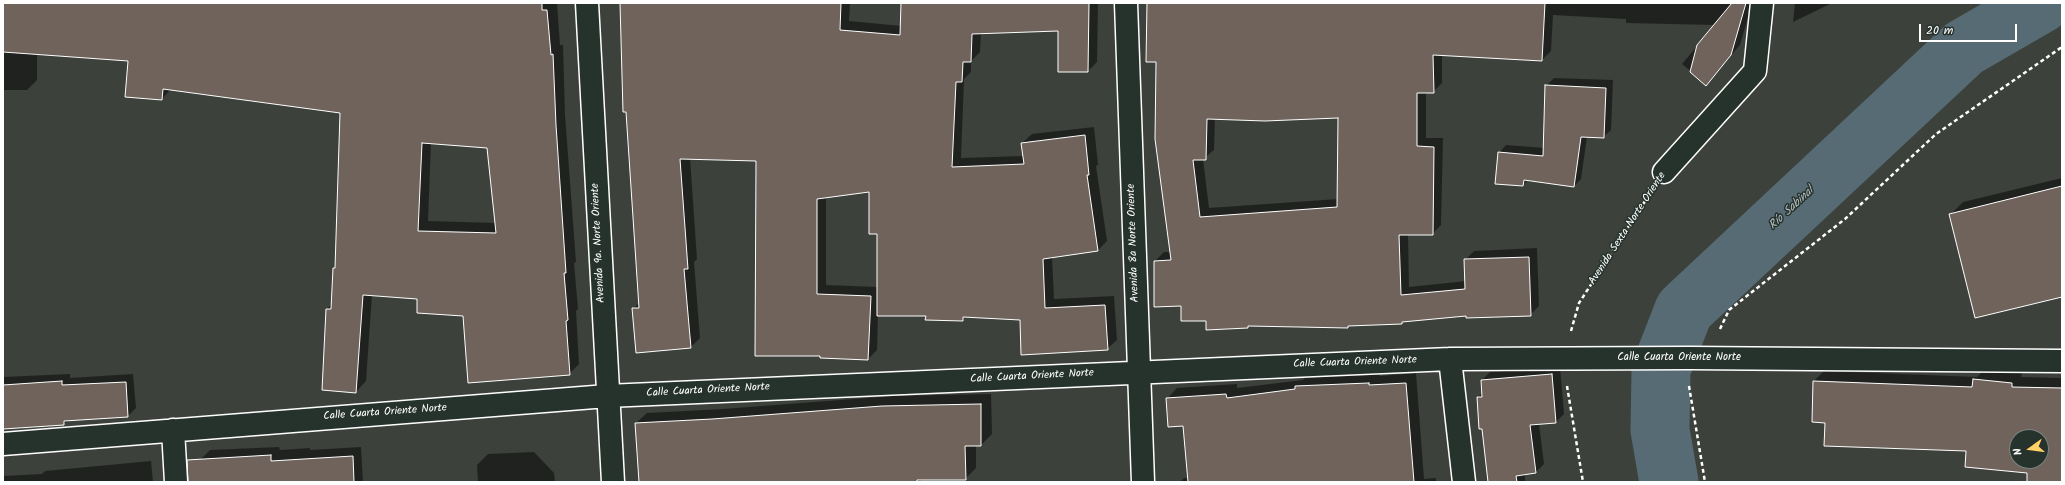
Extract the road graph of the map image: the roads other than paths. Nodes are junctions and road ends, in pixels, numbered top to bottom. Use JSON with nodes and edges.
{"nodes":[{"id":1,"x":587,"y":3,"type":"edge"},
{"id":2,"x":1126,"y":3,"type":"edge"},
{"id":3,"x":1762,"y":3,"type":"edge"},
{"id":4,"x":1664,"y":172,"type":"road end"},
{"id":5,"x":1450,"y":359,"type":"junction"},
{"id":6,"x":2062,"y":361,"type":"edge"},
{"id":7,"x":1139,"y":372,"type":"junction"},
{"id":8,"x":607,"y":396,"type":"junction"},
{"id":9,"x":173,"y":430,"type":"junction"},
{"id":10,"x":3,"y":444,"type":"edge"},
{"id":11,"x":176,"y":482,"type":"edge"},
{"id":12,"x":613,"y":482,"type":"edge"},
{"id":13,"x":1143,"y":482,"type":"edge"},
{"id":14,"x":1464,"y":482,"type":"edge"}],
"edges":[{"from":1,"to":8,"type":"street","name":"Avenida 9a. Norte Oriente"},
{"from":2,"to":7,"type":"street","name":"Avenida 8a Norte Oriente"},
{"from":3,"to":4,"type":"street","name":"Avenida Sexta Norte Oriente"},
{"from":5,"to":6,"type":"street","name":"Calle Cuarta Oriente Norte"},
{"from":5,"to":7,"type":"street","name":"Calle Cuarta Oriente Norte"},
{"from":5,"to":14,"type":"street"},
{"from":7,"to":8,"type":"street","name":"Calle Cuarta Oriente Norte"},
{"from":7,"to":13,"type":"street","name":"Avenida 8a Norte Oriente"},
{"from":8,"to":9,"type":"street","name":"Calle Cuarta Oriente Norte"},
{"from":8,"to":12,"type":"street","name":"Avenida 9a. Norte Oriente"},
{"from":9,"to":10,"type":"street","name":"Calle Cuarta Oriente Norte"},
{"from":9,"to":11,"type":"street"}]}
